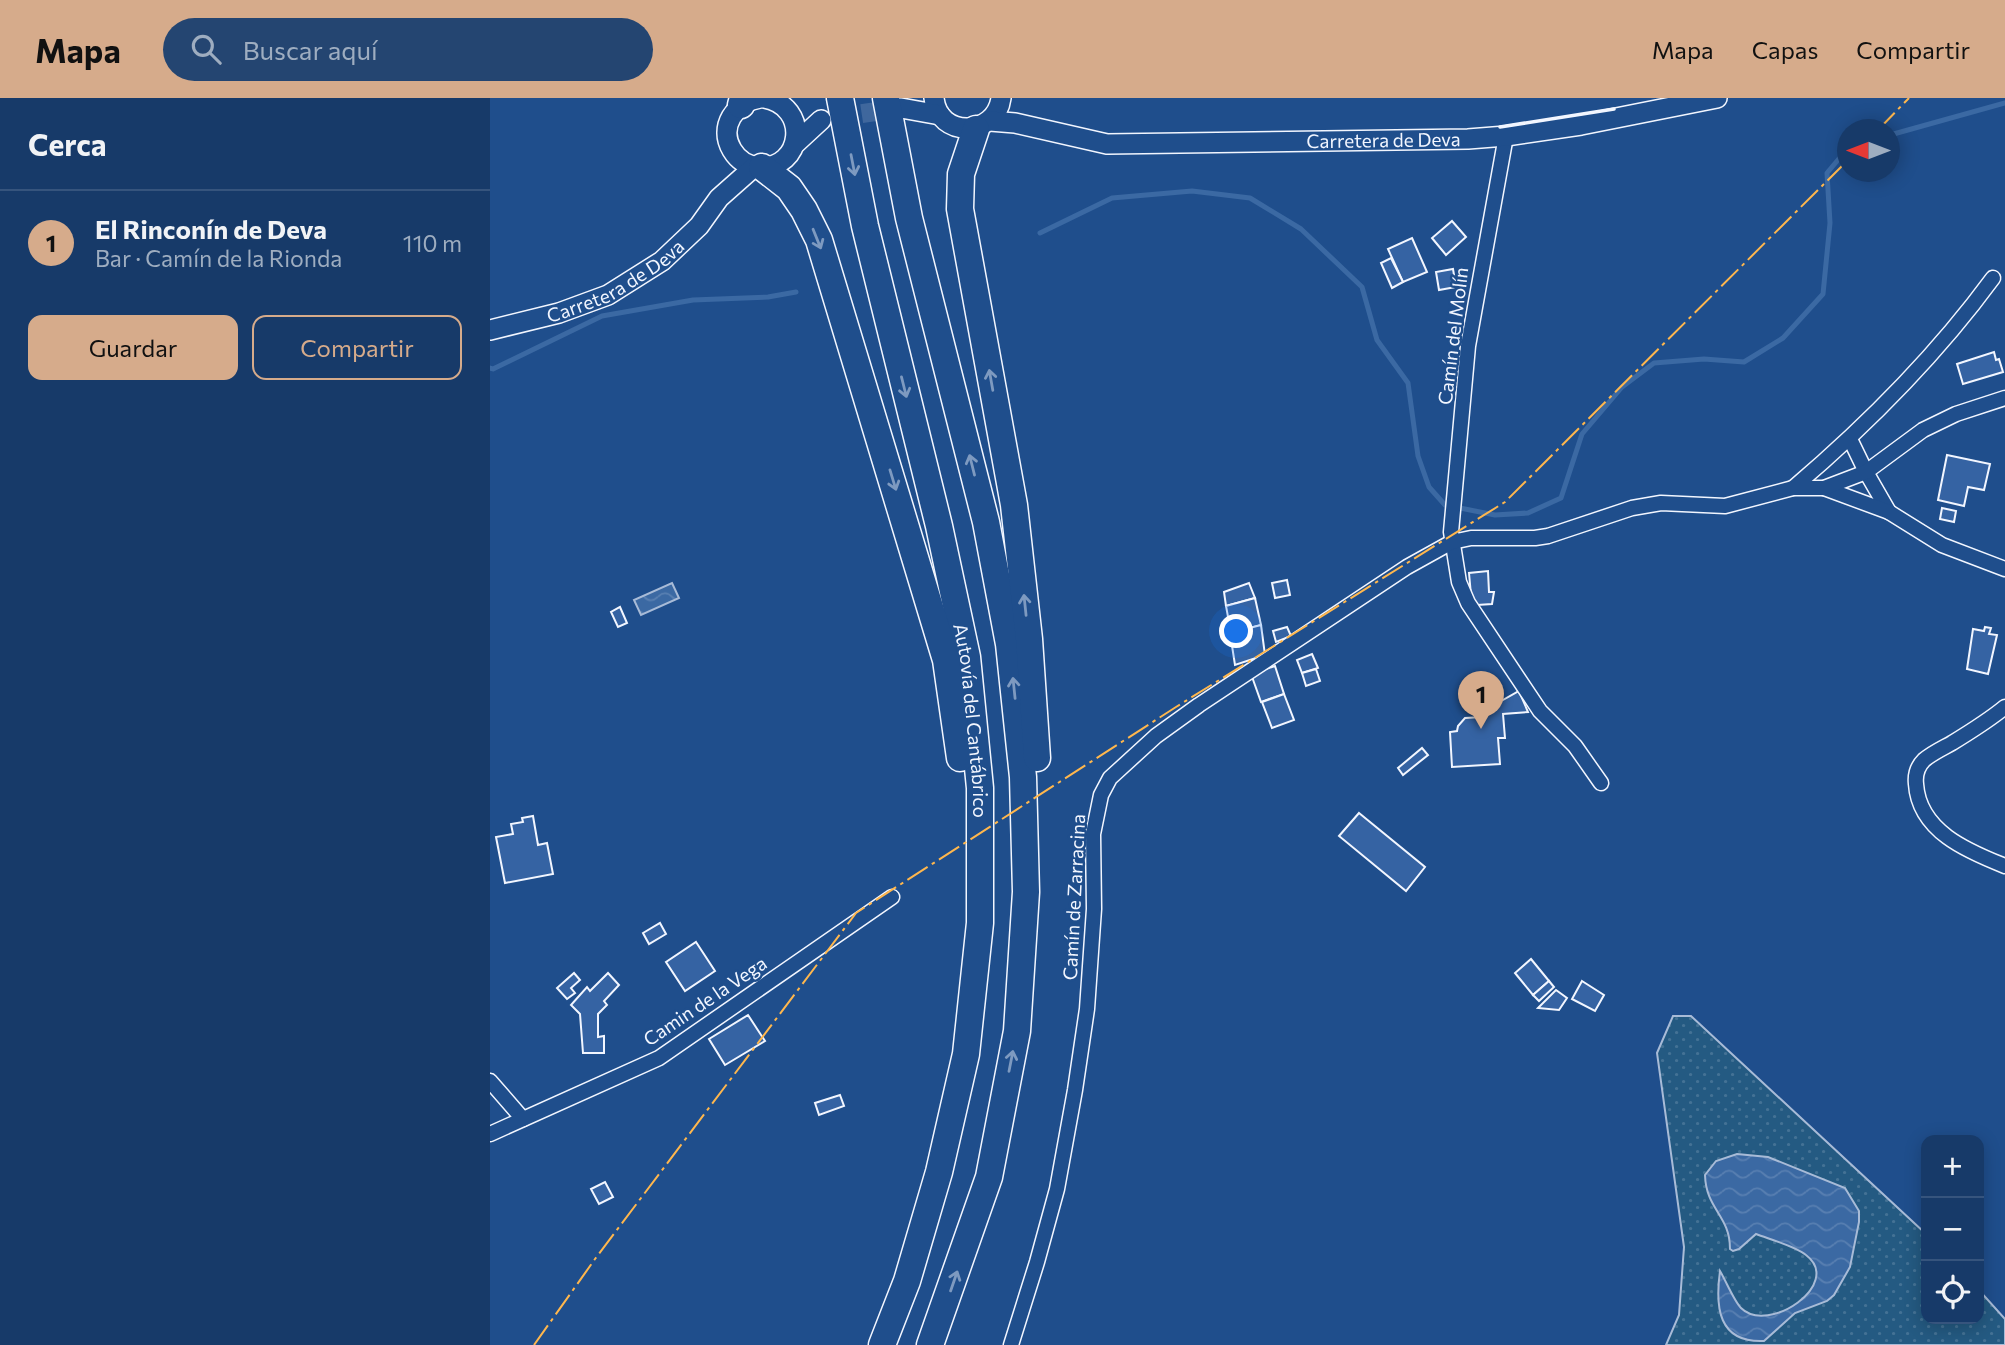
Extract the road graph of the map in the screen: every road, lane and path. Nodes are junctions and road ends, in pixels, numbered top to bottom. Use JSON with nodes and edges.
{"nodes":[{"id":1,"x":840,"y":98,"type":"edge"},
{"id":2,"x":886,"y":98,"type":"edge"},
{"id":3,"x":915,"y":98,"type":"edge"},
{"id":4,"x":1003,"y":98,"type":"edge"},
{"id":5,"x":1717,"y":98,"type":"edge"},
{"id":6,"x":752,"y":100,"type":"edge"},
{"id":7,"x":937,"y":107,"type":"edge"},
{"id":8,"x":983,"y":125,"type":"junction"},
{"id":9,"x":1045,"y":132,"type":"junction"},
{"id":10,"x":1506,"y":136,"type":"junction"},
{"id":11,"x":729,"y":144,"type":"junction"},
{"id":12,"x":758,"y":167,"type":"junction"},
{"id":13,"x":719,"y":198,"type":"junction"},
{"id":14,"x":1993,"y":278,"type":"dead end"},
{"id":15,"x":490,"y":330,"type":"edge"},
{"id":16,"x":2005,"y":398,"type":"edge"},
{"id":17,"x":1850,"y":439,"type":"junction"},
{"id":18,"x":1866,"y":472,"type":"junction"},
{"id":19,"x":1793,"y":488,"type":"junction"},
{"id":20,"x":1824,"y":488,"type":"junction"},
{"id":21,"x":1889,"y":512,"type":"junction"},
{"id":22,"x":1452,"y":542,"type":"junction"},
{"id":23,"x":2005,"y":569,"type":"edge"},
{"id":24,"x":2005,"y":707,"type":"edge"},
{"id":25,"x":1601,"y":783,"type":"dead end"},
{"id":26,"x":2005,"y":866,"type":"edge"},
{"id":27,"x":1026,"y":892,"type":"junction"},
{"id":28,"x":892,"y":897,"type":"dead end"},
{"id":29,"x":490,"y":1081,"type":"edge"},
{"id":30,"x":523,"y":1119,"type":"junction"},
{"id":31,"x":490,"y":1134,"type":"edge"},
{"id":32,"x":871,"y":1345,"type":"edge"},
{"id":33,"x":882,"y":1345,"type":"edge"},
{"id":34,"x":930,"y":1345,"type":"edge"},
{"id":35,"x":1011,"y":1345,"type":"edge"}],
"edges":[{"from":1,"to":33,"type":"highway","name":"Autovía del Cantábrico","one_way":true},
{"from":27,"to":2,"type":"highway","one_way":true},
{"from":3,"to":7,"type":"street","name":"Carretera de Deva"},
{"from":4,"to":8,"type":"street"},
{"from":4,"to":9,"type":"street","name":"Carretera de Deva"},
{"from":5,"to":10,"type":"street","name":"Carretera de Deva"},
{"from":6,"to":11,"type":"street"},
{"from":6,"to":12,"type":"street"},
{"from":7,"to":8,"type":"street","name":"Carretera de Deva"},
{"from":8,"to":9,"type":"street","name":"Carretera de Deva"},
{"from":27,"to":8,"type":"highway","one_way":true},
{"from":9,"to":10,"type":"street","name":"Carretera de Deva"},
{"from":10,"to":22,"type":"street","name":"Camín del Molín"},
{"from":11,"to":12,"type":"street"},
{"from":11,"to":13,"type":"street","name":"Carretera de Deva"},
{"from":12,"to":13,"type":"street","name":"Carretera de Deva"},
{"from":12,"to":32,"type":"highway","one_way":true},
{"from":13,"to":15,"type":"street","name":"Carretera de Deva"},
{"from":14,"to":17,"type":"street"},
{"from":16,"to":18,"type":"street"},
{"from":17,"to":18,"type":"street"},
{"from":17,"to":19,"type":"street"},
{"from":18,"to":20,"type":"street"},
{"from":18,"to":21,"type":"street"},
{"from":19,"to":20,"type":"street"},
{"from":19,"to":22,"type":"street"},
{"from":20,"to":21,"type":"street"},
{"from":21,"to":23,"type":"street"},
{"from":22,"to":25,"type":"street","name":"Camín del Molín"},
{"from":22,"to":35,"type":"street","name":"Camín de Zarracina"},
{"from":24,"to":26,"type":"street"},
{"from":34,"to":27,"type":"highway","one_way":true},
{"from":28,"to":30,"type":"street","name":"Camin de la Vega"},
{"from":29,"to":30,"type":"street"},
{"from":30,"to":31,"type":"street","name":"Camin de la Vega"}]}
